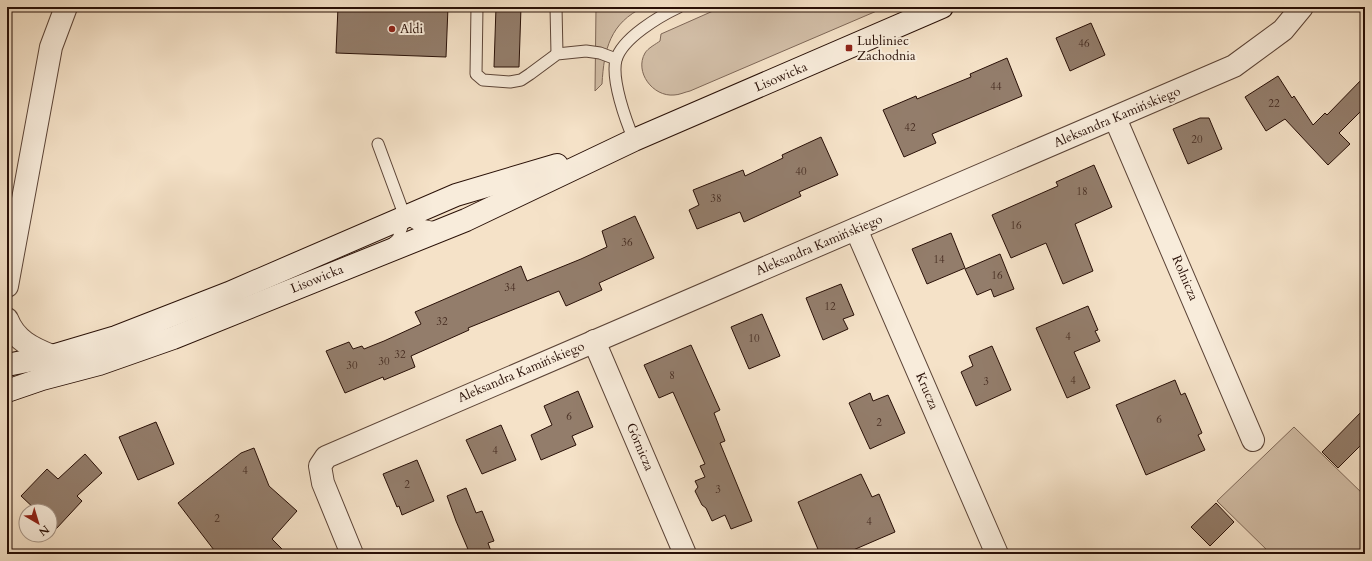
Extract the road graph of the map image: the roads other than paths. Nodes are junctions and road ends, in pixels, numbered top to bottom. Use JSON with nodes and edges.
{"nodes":[{"id":1,"x":66,"y":7,"type":"edge"},
{"id":2,"x":477,"y":7,"type":"edge"},
{"id":3,"x":556,"y":7,"type":"edge"},
{"id":4,"x":679,"y":7,"type":"edge"},
{"id":5,"x":942,"y":7,"type":"edge"},
{"id":6,"x":1302,"y":7,"type":"edge"},
{"id":7,"x":557,"y":54,"type":"junction"},
{"id":8,"x":616,"y":59,"type":"junction"},
{"id":9,"x":1116,"y":118,"type":"junction"},
{"id":10,"x":378,"y":144,"type":"dead end"},
{"id":11,"x":627,"y":144,"type":"junction"},
{"id":12,"x":405,"y":218,"type":"junction"},
{"id":13,"x":856,"y":229,"type":"junction"},
{"id":14,"x":442,"y":230,"type":"junction"},
{"id":15,"x":378,"y":254,"type":"junction"},
{"id":16,"x":7,"y":286,"type":"edge"},
{"id":17,"x":7,"y":318,"type":"edge"},
{"id":18,"x":594,"y":341,"type":"junction"},
{"id":19,"x":52,"y":356,"type":"junction"},
{"id":20,"x":7,"y":365,"type":"edge"},
{"id":21,"x":7,"y":391,"type":"edge"},
{"id":22,"x":1252,"y":440,"type":"dead end"},
{"id":23,"x":352,"y":554,"type":"edge"},
{"id":24,"x":685,"y":554,"type":"edge"},
{"id":25,"x":997,"y":554,"type":"edge"}],
"edges":[{"from":1,"to":16,"type":"street"},
{"from":2,"to":7,"type":"lane"},
{"from":3,"to":7,"type":"lane"},
{"from":4,"to":8,"type":"lane"},
{"from":5,"to":11,"type":"street","name":"Lisowicka"},
{"from":6,"to":9,"type":"street","name":"Aleksandra Kamińskiego"},
{"from":7,"to":8,"type":"lane"},
{"from":8,"to":11,"type":"lane"},
{"from":9,"to":13,"type":"street","name":"Aleksandra Kamińskiego"},
{"from":9,"to":22,"type":"street","name":"Rolnicza"},
{"from":10,"to":12,"type":"lane"},
{"from":11,"to":12,"type":"street","name":"Lisowicka"},
{"from":11,"to":14,"type":"street","name":"Lisowicka"},
{"from":12,"to":14,"type":"lane"},
{"from":12,"to":15,"type":"lane"},
{"from":12,"to":19,"type":"street","name":"Lisowicka"},
{"from":13,"to":18,"type":"street","name":"Aleksandra Kamińskiego"},
{"from":13,"to":25,"type":"street","name":"Krucza"},
{"from":14,"to":15,"type":"street","name":"Lisowicka"},
{"from":15,"to":21,"type":"street","name":"Lisowicka"},
{"from":17,"to":19,"type":"street"},
{"from":18,"to":23,"type":"street","name":"Aleksandra Kamińskiego"},
{"from":18,"to":24,"type":"street","name":"Górnicza"},
{"from":19,"to":20,"type":"street","name":"Lisowicka"}]}
